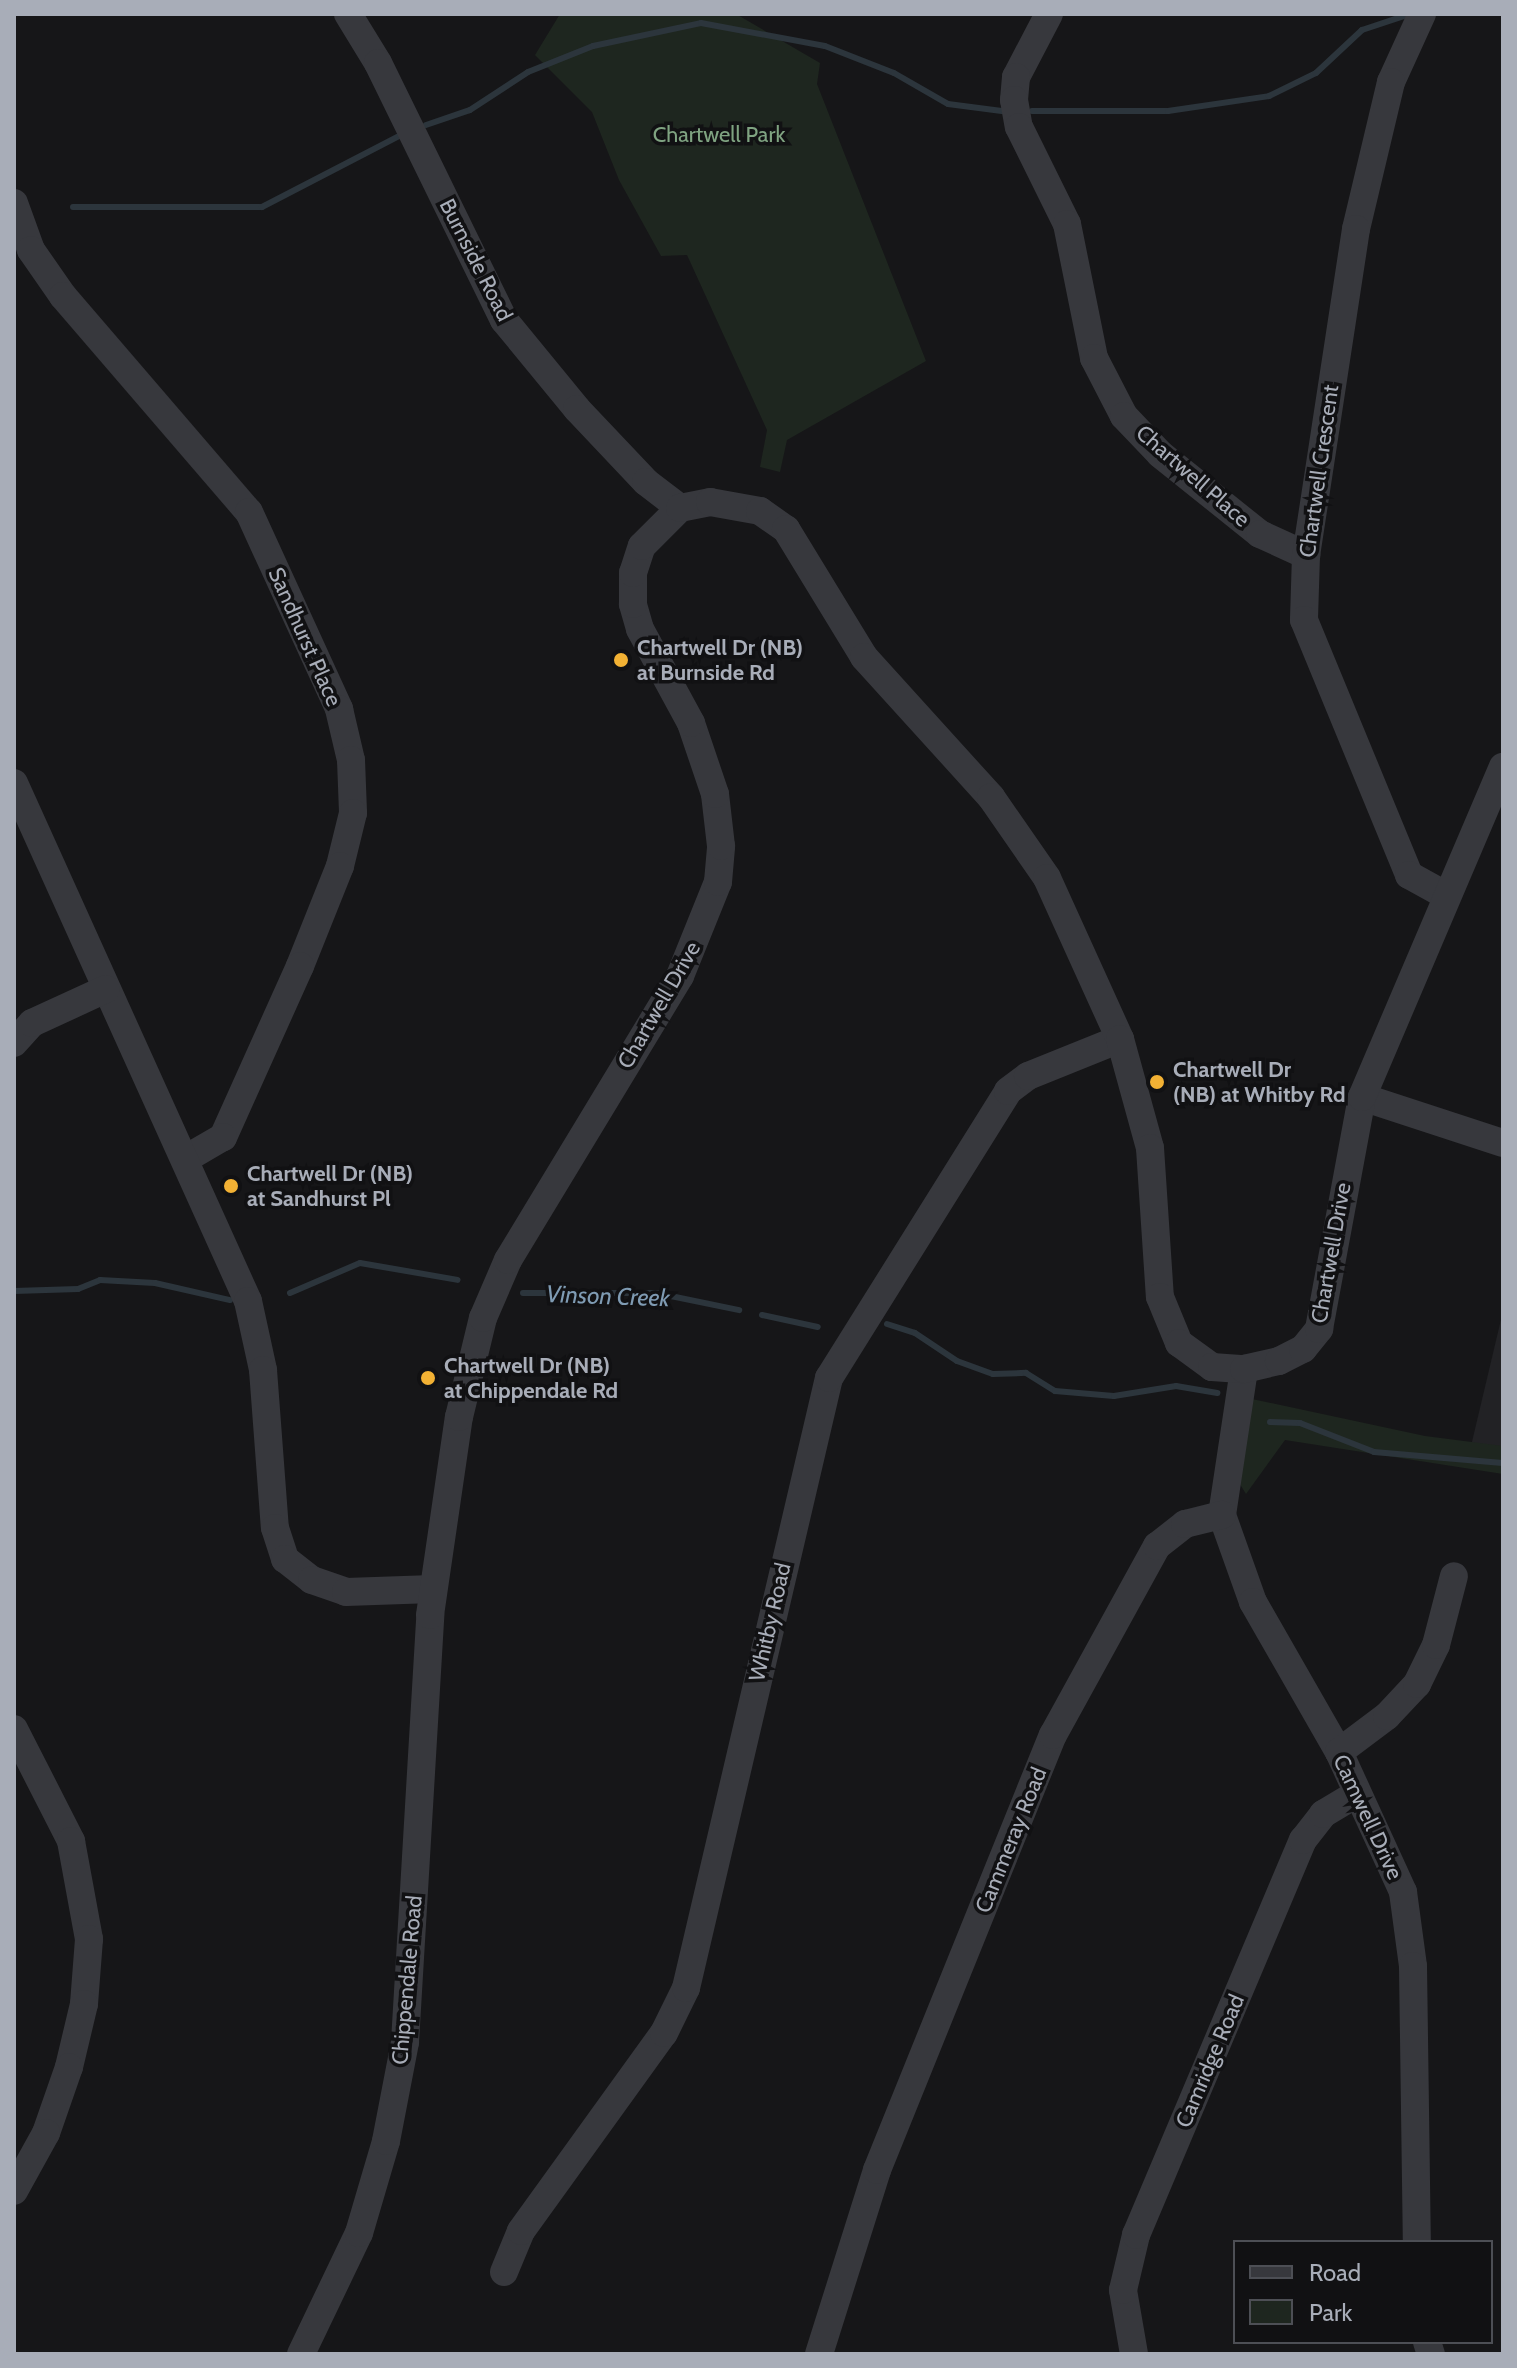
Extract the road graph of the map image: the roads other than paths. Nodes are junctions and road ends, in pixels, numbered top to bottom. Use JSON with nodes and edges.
{"nodes":[{"id":1,"x":348,"y":14,"type":"edge"},
{"id":2,"x":1049,"y":14,"type":"edge"},
{"id":3,"x":1422,"y":14,"type":"edge"},
{"id":4,"x":14,"y":203,"type":"edge"},
{"id":5,"x":680,"y":508,"type":"junction"},
{"id":6,"x":1306,"y":555,"type":"junction"},
{"id":7,"x":1503,"y":767,"type":"edge"},
{"id":8,"x":14,"y":783,"type":"edge"},
{"id":9,"x":1447,"y":896,"type":"junction"},
{"id":10,"x":106,"y":989,"type":"junction"},
{"id":11,"x":1120,"y":1039,"type":"junction"},
{"id":12,"x":14,"y":1043,"type":"edge"},
{"id":13,"x":1362,"y":1097,"type":"junction"},
{"id":14,"x":1503,"y":1143,"type":"edge"},
{"id":15,"x":187,"y":1158,"type":"junction"},
{"id":16,"x":1244,"y":1369,"type":"junction"},
{"id":17,"x":1222,"y":1515,"type":"junction"},
{"id":18,"x":1454,"y":1576,"type":"dead end"},
{"id":19,"x":433,"y":1589,"type":"junction"},
{"id":20,"x":14,"y":1729,"type":"edge"},
{"id":21,"x":1339,"y":1752,"type":"junction"},
{"id":22,"x":1356,"y":1794,"type":"junction"},
{"id":23,"x":14,"y":2191,"type":"edge"},
{"id":24,"x":1417,"y":2240,"type":"edge"},
{"id":25,"x":504,"y":2272,"type":"dead end"},
{"id":26,"x":301,"y":2354,"type":"edge"},
{"id":27,"x":819,"y":2354,"type":"edge"},
{"id":28,"x":1134,"y":2354,"type":"edge"}],
"edges":[{"from":1,"to":5,"type":"street","name":"Burnside Road"},
{"from":2,"to":6,"type":"street","name":"Chartwell Place"},
{"from":3,"to":6,"type":"street","name":"Chartwell Crescent"},
{"from":4,"to":15,"type":"street","name":"Sandhurst Place"},
{"from":5,"to":11,"type":"street","name":"Chartwell Drive"},
{"from":5,"to":19,"type":"street","name":"Chartwell Drive"},
{"from":6,"to":9,"type":"street","name":"Chartwell Crescent"},
{"from":7,"to":9,"type":"street","name":"Chartwell Drive"},
{"from":8,"to":10,"type":"street"},
{"from":9,"to":13,"type":"street","name":"Chartwell Drive"},
{"from":10,"to":12,"type":"street"},
{"from":10,"to":15,"type":"street"},
{"from":11,"to":16,"type":"street","name":"Chartwell Drive"},
{"from":11,"to":25,"type":"street","name":"Whitby Road"},
{"from":13,"to":14,"type":"street"},
{"from":13,"to":16,"type":"street","name":"Chartwell Drive"},
{"from":15,"to":19,"type":"street"},
{"from":16,"to":17,"type":"street"},
{"from":17,"to":21,"type":"street","name":"Camwell Drive"},
{"from":17,"to":27,"type":"street","name":"Cammeray Road"},
{"from":18,"to":21,"type":"street"},
{"from":19,"to":26,"type":"street","name":"Chippendale Road"},
{"from":20,"to":23,"type":"street"},
{"from":21,"to":22,"type":"street","name":"Camwell Drive"},
{"from":22,"to":24,"type":"street","name":"Camwell Drive"},
{"from":22,"to":28,"type":"street","name":"Camridge Road"}]}
